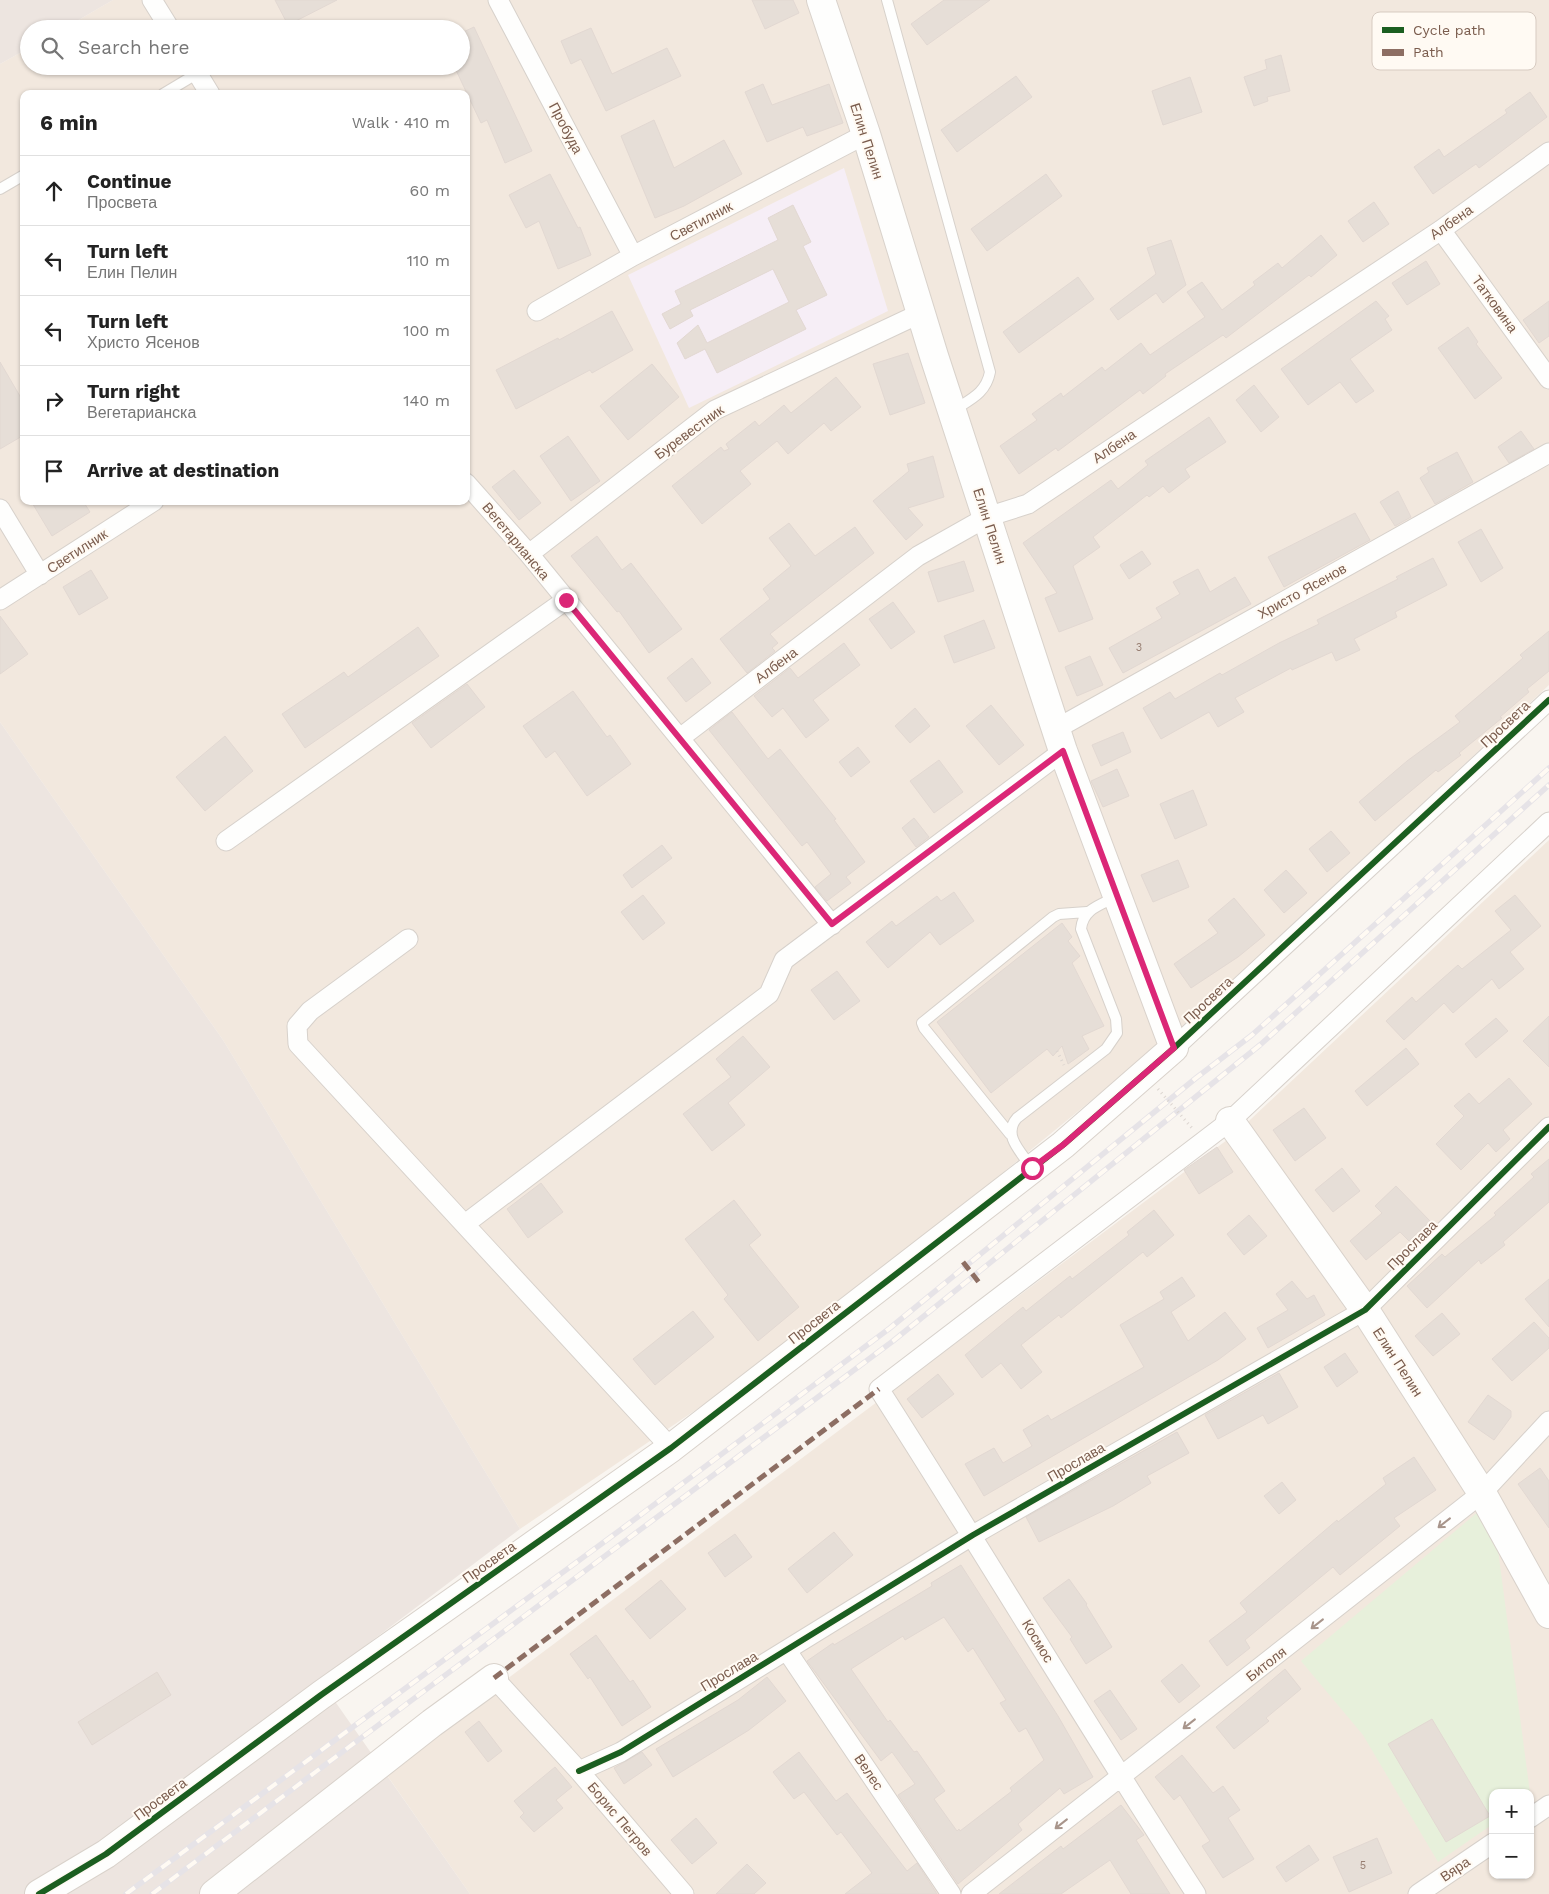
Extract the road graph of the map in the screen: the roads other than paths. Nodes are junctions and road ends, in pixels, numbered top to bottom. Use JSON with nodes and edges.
{"nodes":[{"id":1,"x":152,"y":0,"type":"edge"},
{"id":2,"x":498,"y":0,"type":"edge"},
{"id":3,"x":821,"y":0,"type":"edge"},
{"id":4,"x":887,"y":0,"type":"edge"},
{"id":5,"x":164,"y":20,"type":"edge"},
{"id":6,"x":188,"y":75,"type":"edge"},
{"id":7,"x":198,"y":75,"type":"edge"},
{"id":8,"x":168,"y":90,"type":"edge"},
{"id":9,"x":208,"y":90,"type":"edge"},
{"id":10,"x":866,"y":134,"type":"junction"},
{"id":11,"x":1549,"y":152,"type":"edge"},
{"id":12,"x":20,"y":177,"type":"edge"},
{"id":13,"x":0,"y":189,"type":"edge"},
{"id":14,"x":1441,"y":230,"type":"junction"},
{"id":15,"x":634,"y":256,"type":"junction"},
{"id":16,"x":537,"y":311,"type":"dead end"},
{"id":17,"x":921,"y":313,"type":"junction"},
{"id":18,"x":1549,"y":379,"type":"edge"},
{"id":19,"x":953,"y":411,"type":"junction"},
{"id":20,"x":1549,"y":453,"type":"edge"},
{"id":21,"x":470,"y":488,"type":"edge"},
{"id":22,"x":148,"y":505,"type":"edge"},
{"id":23,"x":0,"y":509,"type":"edge"},
{"id":24,"x":987,"y":517,"type":"junction"},
{"id":25,"x":529,"y":554,"type":"junction"},
{"id":26,"x":40,"y":575,"type":"junction"},
{"id":27,"x":0,"y":600,"type":"edge"},
{"id":28,"x":566,"y":600,"type":"junction"},
{"id":29,"x":1549,"y":700,"type":"edge"},
{"id":30,"x":680,"y":738,"type":"junction"},
{"id":31,"x":1059,"y":740,"type":"junction"},
{"id":32,"x":1549,"y":822,"type":"edge"},
{"id":33,"x":226,"y":841,"type":"dead end"},
{"id":34,"x":1117,"y":897,"type":"junction"},
{"id":35,"x":1087,"y":912,"type":"junction"},
{"id":36,"x":832,"y":924,"type":"junction"},
{"id":37,"x":408,"y":940,"type":"dead end"},
{"id":38,"x":1174,"y":1048,"type":"junction"},
{"id":39,"x":1230,"y":1121,"type":"junction"},
{"id":40,"x":1549,"y":1127,"type":"edge"},
{"id":41,"x":1010,"y":1134,"type":"junction"},
{"id":42,"x":1032,"y":1168,"type":"junction"},
{"id":43,"x":465,"y":1224,"type":"junction"},
{"id":44,"x":1365,"y":1310,"type":"junction"},
{"id":45,"x":1549,"y":1421,"type":"edge"},
{"id":46,"x":671,"y":1448,"type":"junction"},
{"id":47,"x":1482,"y":1493,"type":"junction"},
{"id":48,"x":973,"y":1536,"type":"junction"},
{"id":49,"x":1549,"y":1614,"type":"edge"},
{"id":50,"x":787,"y":1651,"type":"junction"},
{"id":51,"x":494,"y":1678,"type":"joint"},
{"id":52,"x":579,"y":1771,"type":"junction"},
{"id":53,"x":1121,"y":1778,"type":"junction"},
{"id":54,"x":1549,"y":1805,"type":"edge"},
{"id":55,"x":1534,"y":1815,"type":"edge"},
{"id":56,"x":1489,"y":1846,"type":"edge"},
{"id":57,"x":39,"y":1894,"type":"edge"},
{"id":58,"x":214,"y":1894,"type":"edge"},
{"id":59,"x":684,"y":1894,"type":"edge"},
{"id":60,"x":951,"y":1894,"type":"edge"},
{"id":61,"x":971,"y":1894,"type":"edge"},
{"id":62,"x":1196,"y":1894,"type":"edge"},
{"id":63,"x":1418,"y":1894,"type":"edge"}],
"edges":[{"from":1,"to":5,"type":"street"},
{"from":2,"to":15,"type":"street","name":"Пробуда"},
{"from":3,"to":10,"type":"street","name":"Елин Пелин"},
{"from":4,"to":19,"type":"lane"},
{"from":6,"to":8,"type":"lane"},
{"from":7,"to":9,"type":"street"},
{"from":10,"to":15,"type":"street","name":"Светилник"},
{"from":10,"to":17,"type":"street","name":"Елин Пелин"},
{"from":11,"to":14,"type":"street","name":"Албена"},
{"from":12,"to":13,"type":"lane"},
{"from":14,"to":18,"type":"street","name":"Татковина"},
{"from":14,"to":24,"type":"street","name":"Албена"},
{"from":15,"to":16,"type":"street","name":"Светилник"},
{"from":17,"to":19,"type":"street","name":"Елин Пелин"},
{"from":17,"to":25,"type":"street","name":"Буревестник"},
{"from":19,"to":24,"type":"street","name":"Елин Пелин"},
{"from":20,"to":31,"type":"street","name":"Христо Ясенов"},
{"from":21,"to":25,"type":"street","name":"Вегетарианска"},
{"from":22,"to":26,"type":"street","name":"Светилник"},
{"from":23,"to":26,"type":"street"},
{"from":24,"to":30,"type":"street","name":"Албена"},
{"from":24,"to":31,"type":"street","name":"Елин Пелин"},
{"from":25,"to":28,"type":"street","name":"Вегетарианска"},
{"from":26,"to":27,"type":"street","name":"Светилник"},
{"from":28,"to":30,"type":"street","name":"Вегетарианска"},
{"from":28,"to":33,"type":"street"},
{"from":29,"to":38,"type":"street","name":"Просвета"},
{"from":30,"to":36,"type":"street","name":"Вегетарианска"},
{"from":31,"to":34,"type":"street","name":"Елин Пелин"},
{"from":31,"to":36,"type":"street","name":"Христо Ясенов"},
{"from":32,"to":39,"type":"street"},
{"from":34,"to":35,"type":"lane"},
{"from":34,"to":38,"type":"street","name":"Елин Пелин"},
{"from":35,"to":41,"type":"lane"},
{"from":35,"to":41,"type":"lane"},
{"from":36,"to":43,"type":"street","name":"Христо Ясенов"},
{"from":37,"to":43,"type":"street"},
{"from":38,"to":42,"type":"street","name":"Просвета"},
{"from":39,"to":44,"type":"street","name":"Елин Пелин"},
{"from":39,"to":48,"type":"street","name":"Космос"},
{"from":40,"to":44,"type":"street","name":"Прослава"},
{"from":41,"to":42,"type":"lane"},
{"from":42,"to":46,"type":"street","name":"Просвета"},
{"from":43,"to":46,"type":"street"},
{"from":44,"to":47,"type":"street","name":"Елин Пелин"},
{"from":44,"to":48,"type":"street","name":"Прослава"},
{"from":45,"to":47,"type":"street","name":"Битоля"},
{"from":46,"to":57,"type":"street","name":"Просвета"},
{"from":47,"to":49,"type":"street","name":"Елин Пелин"},
{"from":47,"to":53,"type":"street","name":"Битоля","one_way":true},
{"from":48,"to":50,"type":"street","name":"Прослава"},
{"from":48,"to":53,"type":"street","name":"Космос"},
{"from":50,"to":52,"type":"street","name":"Прослава"},
{"from":50,"to":60,"type":"street","name":"Велес"},
{"from":51,"to":52,"type":"street","name":"Борис Петров"},
{"from":51,"to":58,"type":"street"},
{"from":52,"to":59,"type":"street","name":"Борис Петров"},
{"from":53,"to":61,"type":"street","name":"Битоля","one_way":true},
{"from":53,"to":62,"type":"street","name":"Космос"},
{"from":54,"to":55,"type":"street"},
{"from":56,"to":63,"type":"street","name":"Вяра"}]}
